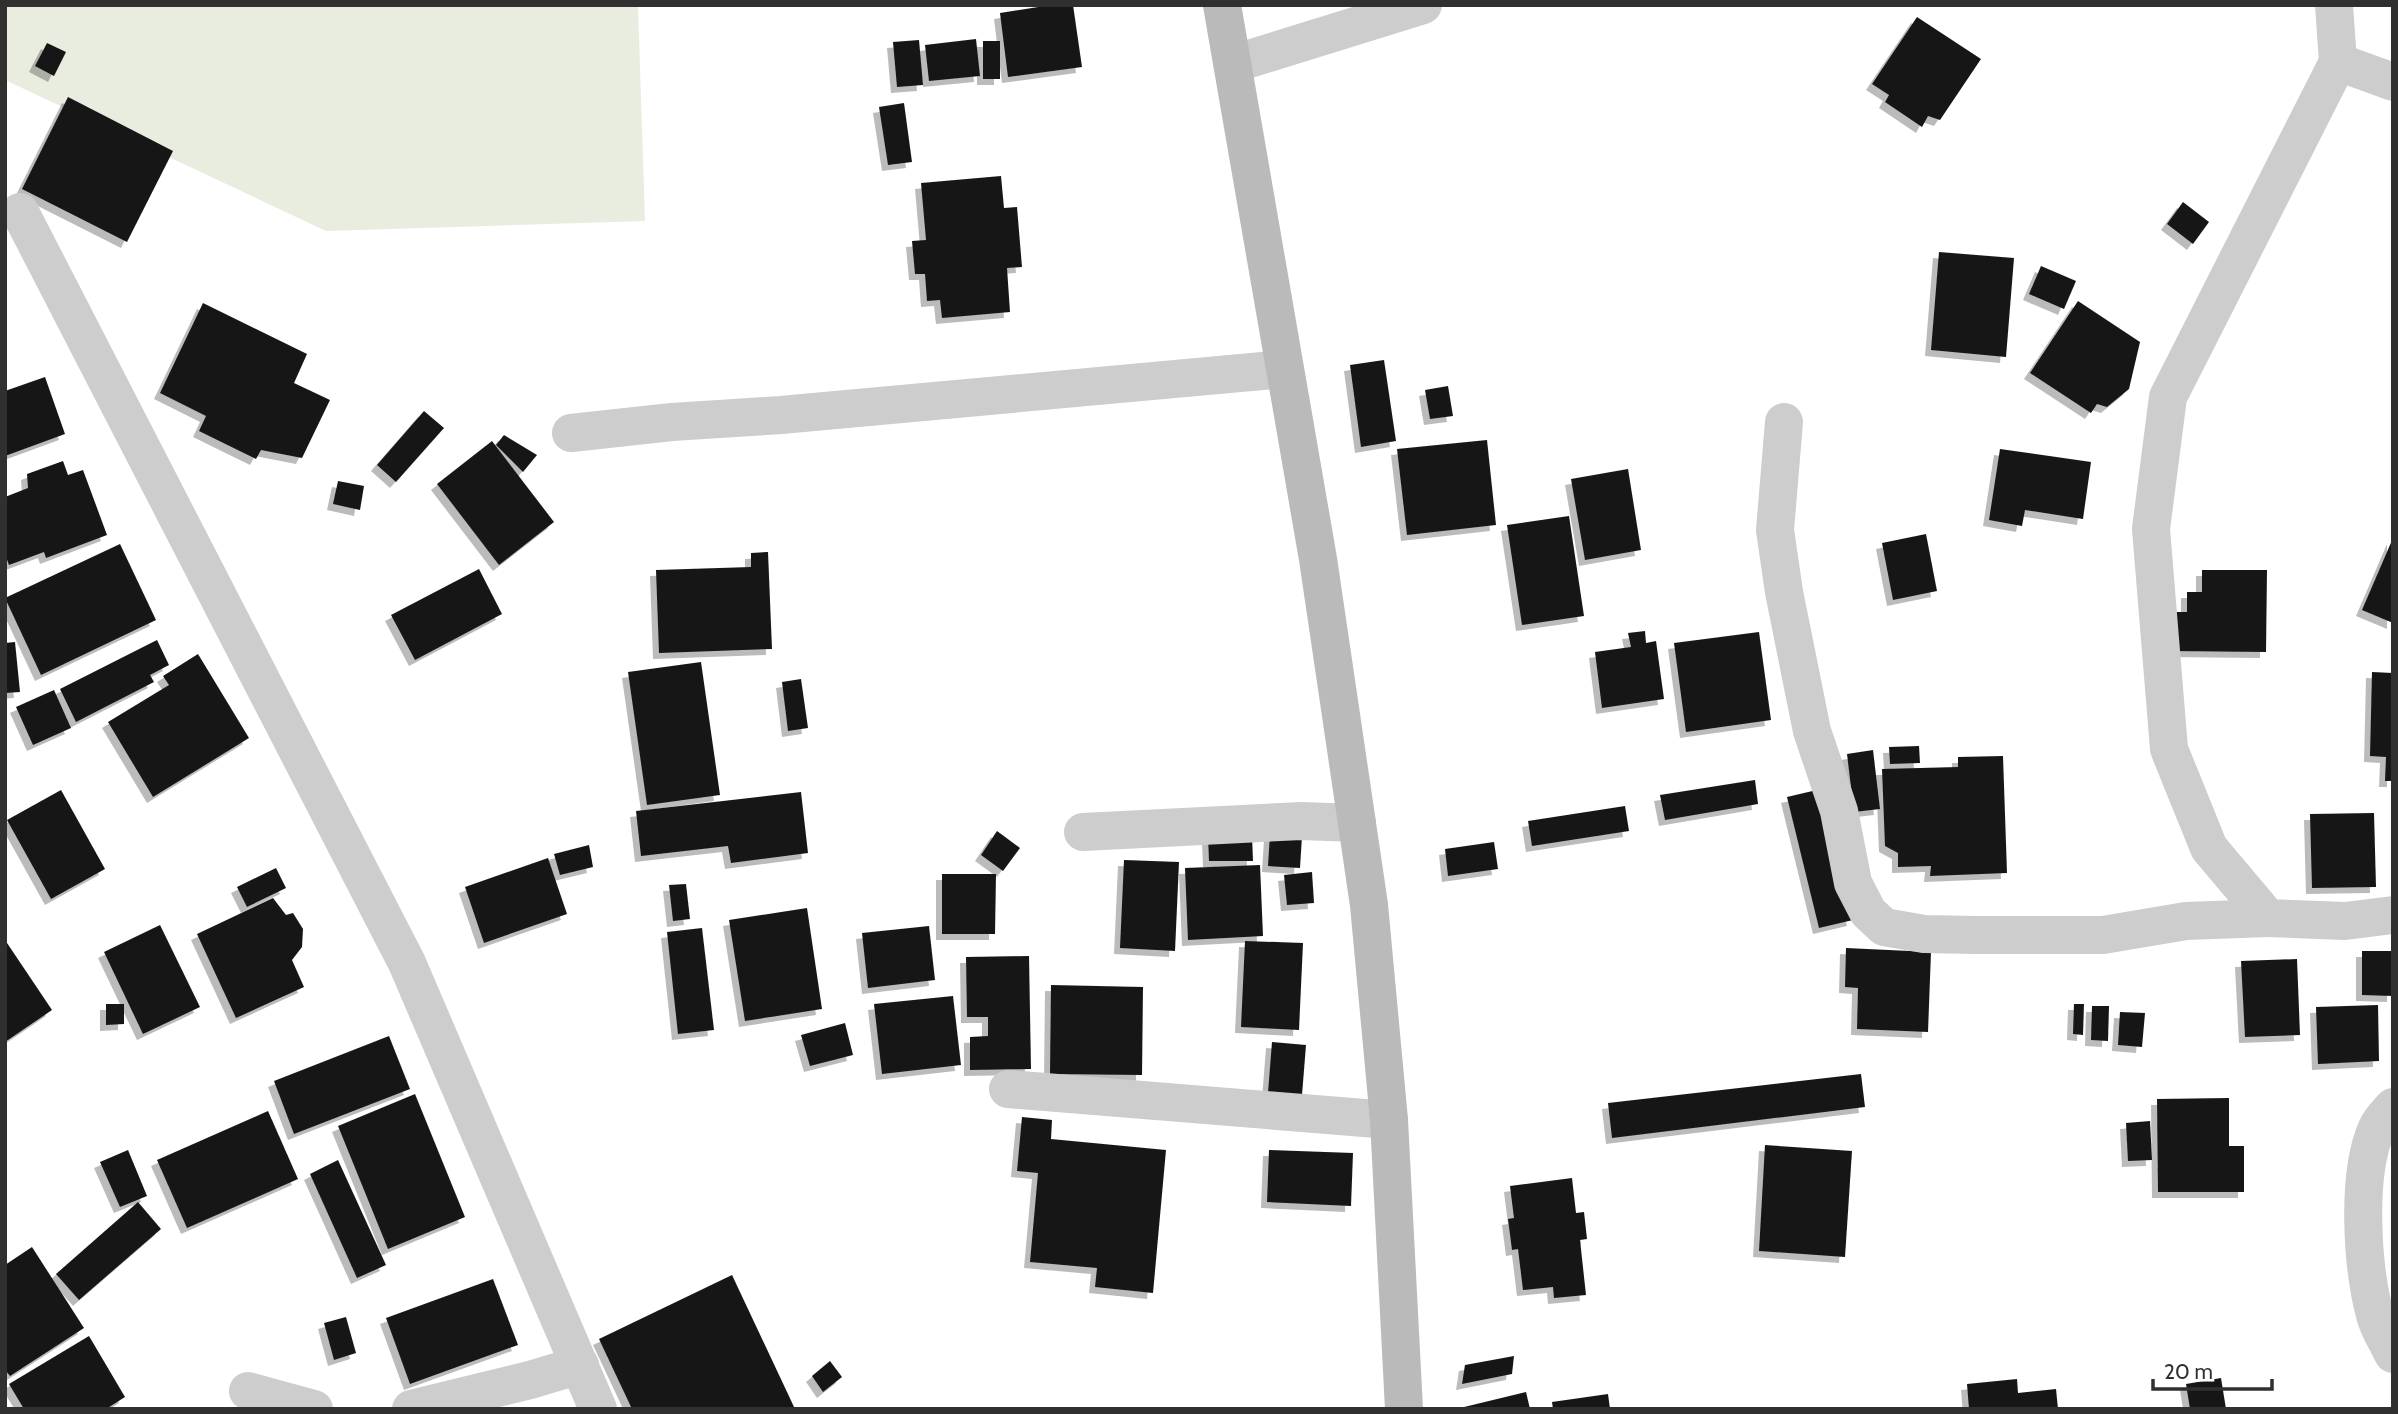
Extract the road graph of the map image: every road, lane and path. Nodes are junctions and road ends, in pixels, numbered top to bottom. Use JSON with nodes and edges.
{"nodes":[{"id":1,"x":1222,"y":5,"type":"edge"},
{"id":2,"x":1423,"y":5,"type":"edge"},
{"id":3,"x":2334,"y":5,"type":"edge"},
{"id":4,"x":2338,"y":62,"type":"junction"},
{"id":5,"x":1233,"y":64,"type":"junction"},
{"id":6,"x":2393,"y":82,"type":"edge"},
{"id":7,"x":20,"y":212,"type":"dead end"},
{"id":8,"x":1284,"y":369,"type":"junction"},
{"id":9,"x":1783,"y":422,"type":"dead end"},
{"id":10,"x":571,"y":433,"type":"dead end"},
{"id":11,"x":1357,"y":822,"type":"junction"},
{"id":12,"x":1083,"y":832,"type":"dead end"},
{"id":13,"x":2393,"y":915,"type":"edge"},
{"id":14,"x":2268,"y":918,"type":"junction"},
{"id":15,"x":1008,"y":1089,"type":"dead end"},
{"id":16,"x":2393,"y":1107,"type":"edge"},
{"id":17,"x":1389,"y":1120,"type":"junction"},
{"id":18,"x":2393,"y":1354,"type":"edge"},
{"id":19,"x":580,"y":1365,"type":"junction"},
{"id":20,"x":248,"y":1391,"type":"dead end"},
{"id":21,"x":314,"y":1409,"type":"edge"},
{"id":22,"x":411,"y":1409,"type":"edge"},
{"id":23,"x":598,"y":1409,"type":"edge"},
{"id":24,"x":1404,"y":1409,"type":"edge"}],
"edges":[{"from":1,"to":5,"type":"street"},
{"from":2,"to":5,"type":"street"},
{"from":3,"to":4,"type":"street"},
{"from":4,"to":6,"type":"street"},
{"from":4,"to":14,"type":"street"},
{"from":5,"to":8,"type":"street"},
{"from":7,"to":19,"type":"street"},
{"from":8,"to":10,"type":"street"},
{"from":8,"to":11,"type":"street"},
{"from":9,"to":14,"type":"street"},
{"from":11,"to":12,"type":"street"},
{"from":11,"to":17,"type":"street"},
{"from":13,"to":14,"type":"street"},
{"from":15,"to":17,"type":"street"},
{"from":16,"to":18,"type":"street"},
{"from":17,"to":24,"type":"street"},
{"from":19,"to":22,"type":"street"},
{"from":19,"to":23,"type":"street"},
{"from":20,"to":21,"type":"street"}]}
